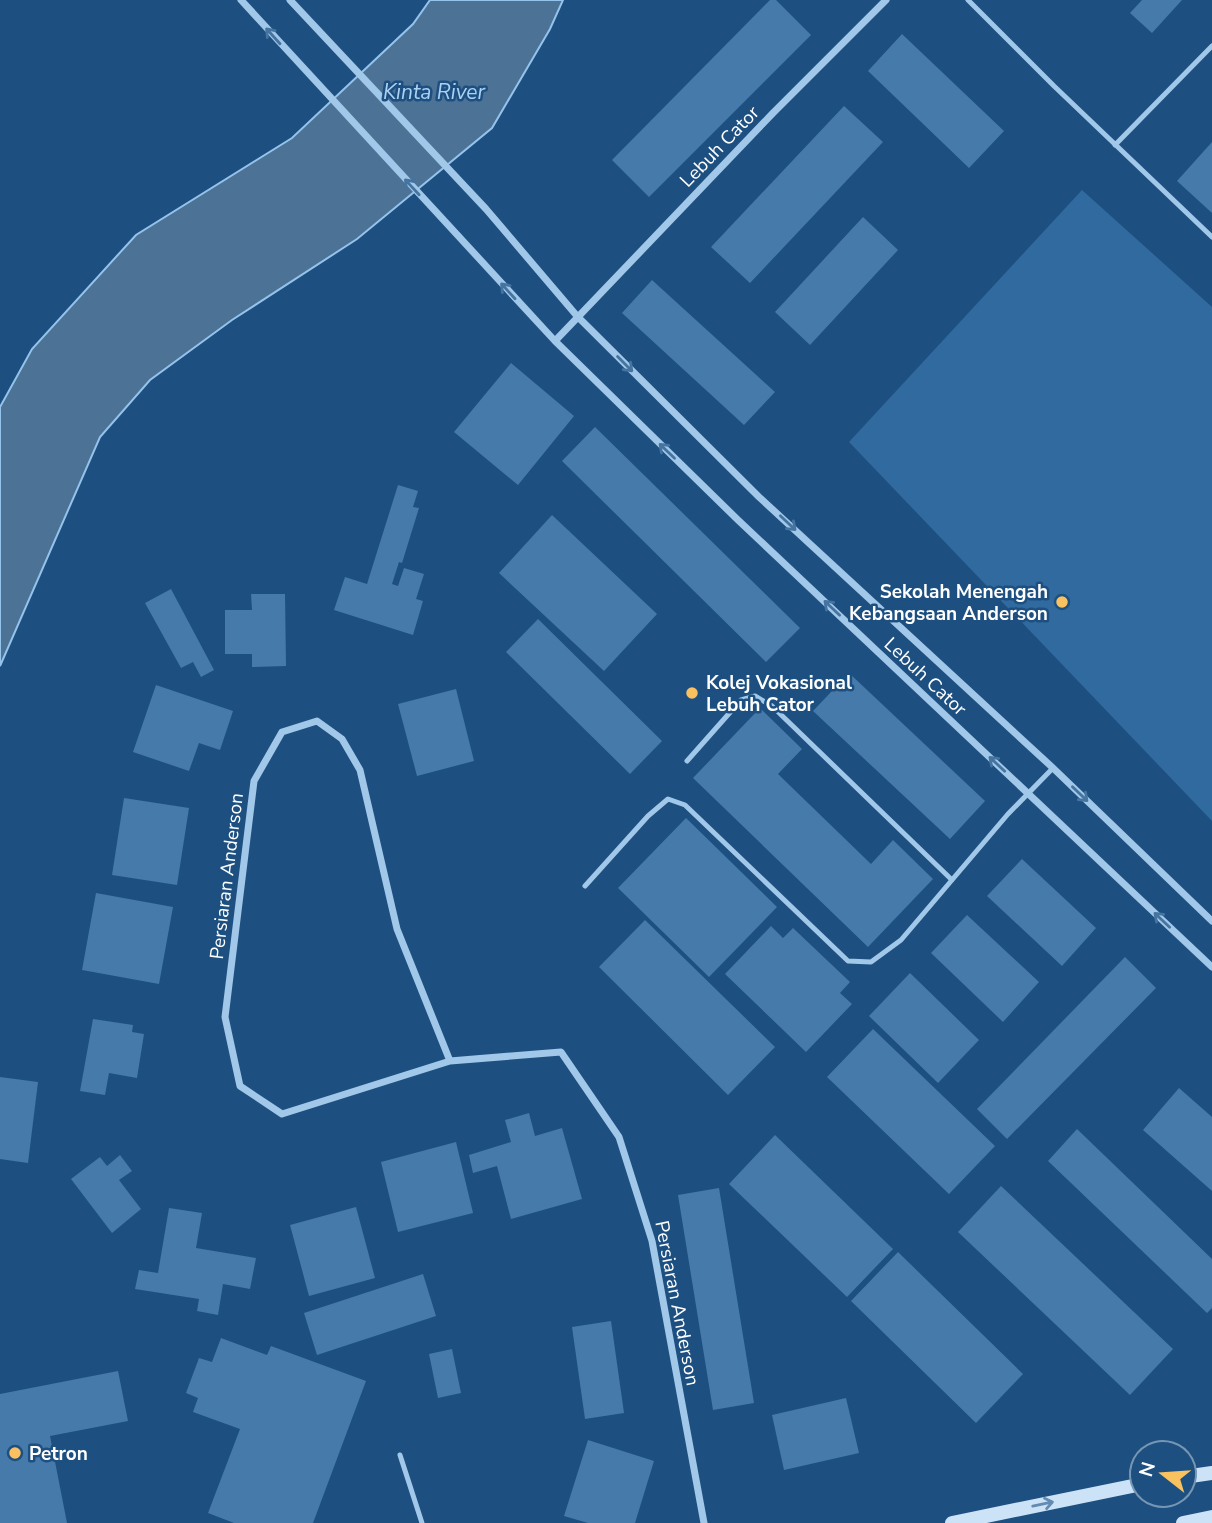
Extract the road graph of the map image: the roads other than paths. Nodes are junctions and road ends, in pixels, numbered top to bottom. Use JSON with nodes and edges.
{"nodes":[{"id":1,"x":241,"y":0,"type":"edge"},
{"id":2,"x":290,"y":0,"type":"edge"},
{"id":3,"x":886,"y":0,"type":"edge"},
{"id":4,"x":968,"y":0,"type":"edge"},
{"id":5,"x":1212,"y":46,"type":"edge"},
{"id":6,"x":1115,"y":145,"type":"junction"},
{"id":7,"x":1212,"y":237,"type":"edge"},
{"id":8,"x":577,"y":316,"type":"junction"},
{"id":9,"x":555,"y":341,"type":"junction"},
{"id":10,"x":687,"y":761,"type":"dead end"},
{"id":11,"x":1053,"y":768,"type":"junction"},
{"id":12,"x":1028,"y":793,"type":"junction"},
{"id":13,"x":952,"y":880,"type":"junction"},
{"id":14,"x":585,"y":887,"type":"dead end"},
{"id":15,"x":1212,"y":921,"type":"edge"},
{"id":16,"x":1212,"y":967,"type":"edge"},
{"id":17,"x":450,"y":1061,"type":"junction"},
{"id":18,"x":400,"y":1455,"type":"dead end"},
{"id":19,"x":1128,"y":1487,"type":"edge"},
{"id":20,"x":1212,"y":1517,"type":"edge"},
{"id":21,"x":422,"y":1523,"type":"edge"},
{"id":22,"x":704,"y":1523,"type":"edge"},
{"id":23,"x":952,"y":1523,"type":"edge"},
{"id":24,"x":1183,"y":1523,"type":"edge"}],
"edges":[{"from":9,"to":1,"type":"street","one_way":true},
{"from":2,"to":8,"type":"street"},
{"from":3,"to":8,"type":"street","name":"Lebuh Cator"},
{"from":4,"to":6,"type":"lane"},
{"from":5,"to":6,"type":"lane"},
{"from":6,"to":7,"type":"lane"},
{"from":8,"to":9,"type":"street","name":"Lebuh Cator"},
{"from":8,"to":11,"type":"street","name":"Lebuh Cator","one_way":true},
{"from":12,"to":9,"type":"street","name":"Lebuh Cator","one_way":true},
{"from":10,"to":13,"type":"lane"},
{"from":11,"to":12,"type":"lane"},
{"from":11,"to":15,"type":"street","name":"Lebuh Cator","one_way":true},
{"from":12,"to":13,"type":"lane"},
{"from":16,"to":12,"type":"street","name":"Lebuh Cator","one_way":true},
{"from":13,"to":14,"type":"lane"},
{"from":17,"to":17,"type":"street","name":"Persiaran Anderson"},
{"from":17,"to":22,"type":"street","name":"Persiaran Anderson"},
{"from":18,"to":21,"type":"lane"},
{"from":23,"to":19,"type":"main road","one_way":true},
{"from":20,"to":24,"type":"main road"}]}
